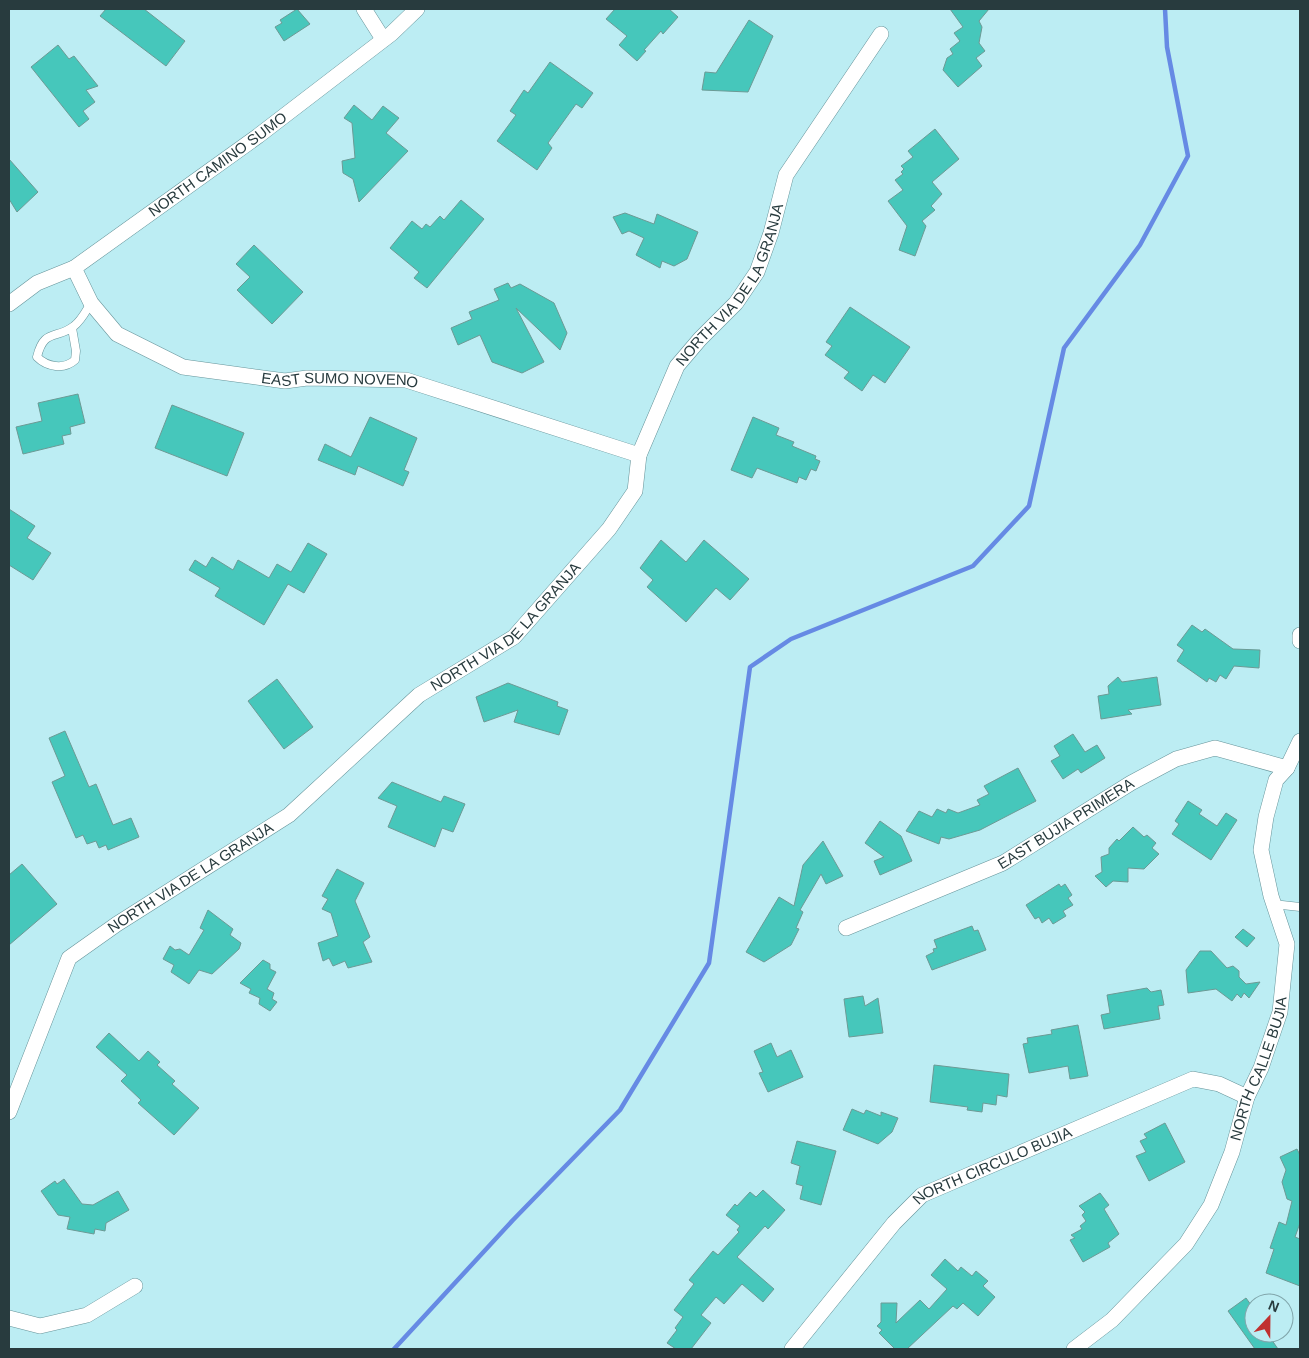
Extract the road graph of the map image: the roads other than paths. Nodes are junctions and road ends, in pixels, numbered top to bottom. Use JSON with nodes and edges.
{"nodes":[{"id":1,"x":364,"y":9,"type":"edge"},
{"id":2,"x":417,"y":9,"type":"edge"},
{"id":3,"x":881,"y":34,"type":"dead end"},
{"id":4,"x":383,"y":39,"type":"junction"},
{"id":5,"x":74,"y":268,"type":"junction"},
{"id":6,"x":9,"y":304,"type":"edge"},
{"id":7,"x":91,"y":304,"type":"junction"},
{"id":8,"x":72,"y":328,"type":"junction"},
{"id":9,"x":639,"y":455,"type":"junction"},
{"id":10,"x":1300,"y":635,"type":"edge"},
{"id":11,"x":1300,"y":641,"type":"edge"},
{"id":12,"x":1300,"y":740,"type":"edge"},
{"id":13,"x":1287,"y":768,"type":"junction"},
{"id":14,"x":1273,"y":904,"type":"junction"},
{"id":15,"x":1300,"y":907,"type":"edge"},
{"id":16,"x":846,"y":928,"type":"dead end"},
{"id":17,"x":1247,"y":1097,"type":"junction"},
{"id":18,"x":9,"y":1112,"type":"edge"},
{"id":19,"x":135,"y":1286,"type":"dead end"},
{"id":20,"x":9,"y":1318,"type":"edge"},
{"id":21,"x":792,"y":1349,"type":"edge"},
{"id":22,"x":1074,"y":1349,"type":"edge"}],
"edges":[{"from":1,"to":4,"type":"street"},
{"from":2,"to":4,"type":"street","name":"NORTH CAMINO SUMO"},
{"from":3,"to":9,"type":"street","name":"NORTH VIA DE LA GRANJA"},
{"from":4,"to":5,"type":"street","name":"NORTH CAMINO SUMO"},
{"from":5,"to":6,"type":"street","name":"NORTH CAMINO SUMO"},
{"from":5,"to":7,"type":"street","name":"EAST SUMO NOVENO"},
{"from":7,"to":8,"type":"lane"},
{"from":7,"to":9,"type":"street","name":"EAST SUMO NOVENO"},
{"from":8,"to":8,"type":"lane"},
{"from":9,"to":18,"type":"street","name":"NORTH VIA DE LA GRANJA"},
{"from":10,"to":11,"type":"street"},
{"from":12,"to":13,"type":"street","name":"NORTH CALLE BUJIA"},
{"from":13,"to":14,"type":"street","name":"NORTH CALLE BUJIA"},
{"from":13,"to":16,"type":"street","name":"EAST BUJIA PRIMERA"},
{"from":14,"to":15,"type":"lane"},
{"from":14,"to":17,"type":"street","name":"NORTH CALLE BUJIA"},
{"from":17,"to":21,"type":"street","name":"NORTH CIRCULO BUJIA"},
{"from":17,"to":22,"type":"street","name":"NORTH CALLE BUJIA"},
{"from":19,"to":20,"type":"street"}]}
